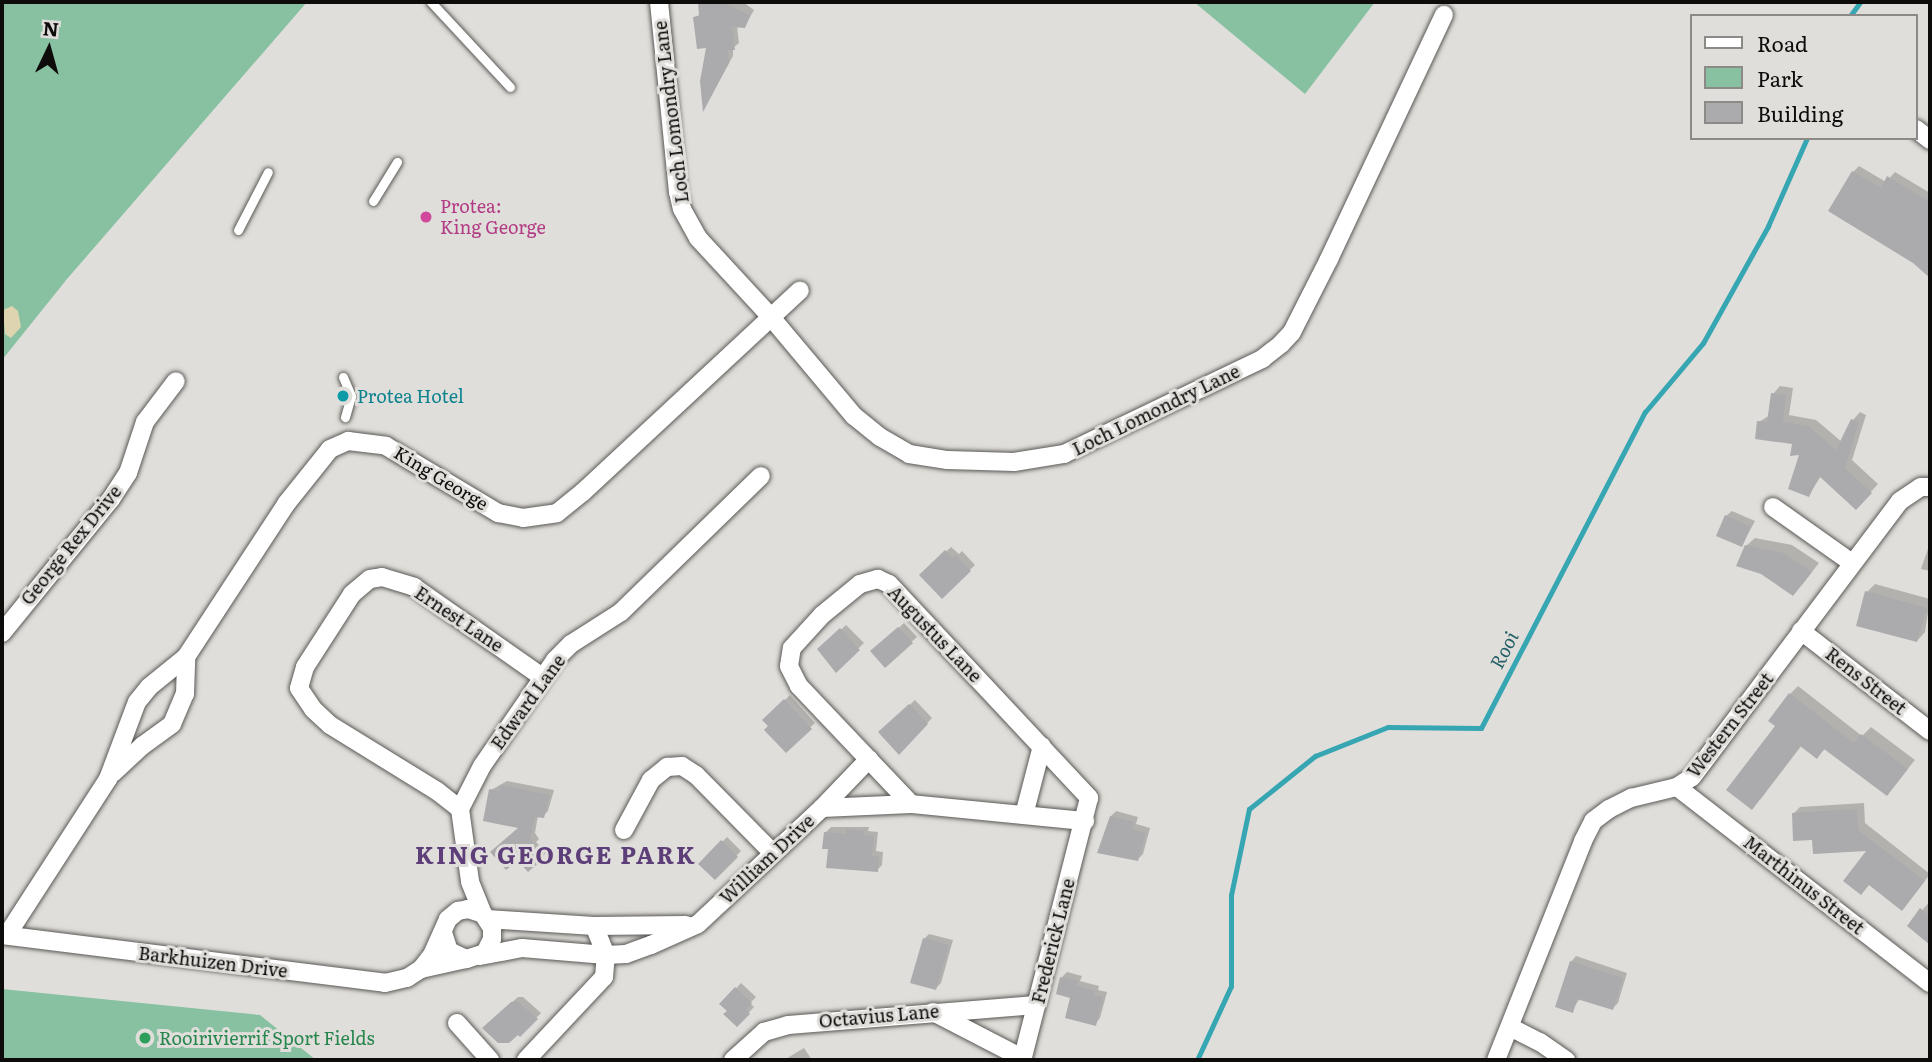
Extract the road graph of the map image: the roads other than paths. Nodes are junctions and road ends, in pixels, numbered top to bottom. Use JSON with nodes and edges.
{"nodes":[{"id":1,"x":430,"y":2,"type":"edge"},
{"id":2,"x":659,"y":2,"type":"edge"},
{"id":3,"x":1444,"y":15,"type":"dead end"},
{"id":4,"x":510,"y":87,"type":"dead end"},
{"id":5,"x":397,"y":162,"type":"dead end"},
{"id":6,"x":268,"y":172,"type":"dead end"},
{"id":7,"x":373,"y":201,"type":"dead end"},
{"id":8,"x":238,"y":230,"type":"dead end"},
{"id":9,"x":800,"y":290,"type":"dead end"},
{"id":10,"x":770,"y":316,"type":"junction"},
{"id":11,"x":343,"y":377,"type":"dead end"},
{"id":12,"x":176,"y":381,"type":"dead end"},
{"id":13,"x":345,"y":417,"type":"dead end"},
{"id":14,"x":761,"y":476,"type":"dead end"},
{"id":15,"x":1926,"y":487,"type":"edge"},
{"id":16,"x":1773,"y":507,"type":"dead end"},
{"id":17,"x":1852,"y":563,"type":"junction"},
{"id":18,"x":1801,"y":631,"type":"junction"},
{"id":19,"x":2,"y":634,"type":"edge"},
{"id":20,"x":187,"y":657,"type":"junction"},
{"id":21,"x":542,"y":677,"type":"junction"},
{"id":22,"x":1930,"y":731,"type":"edge"},
{"id":23,"x":1042,"y":746,"type":"junction"},
{"id":24,"x":869,"y":759,"type":"junction"},
{"id":25,"x":108,"y":779,"type":"junction"},
{"id":26,"x":1677,"y":787,"type":"junction"},
{"id":27,"x":911,"y":804,"type":"junction"},
{"id":28,"x":821,"y":808,"type":"junction"},
{"id":29,"x":460,"y":809,"type":"junction"},
{"id":30,"x":1024,"y":815,"type":"junction"},
{"id":31,"x":1085,"y":821,"type":"junction"},
{"id":32,"x":624,"y":830,"type":"dead end"},
{"id":33,"x":773,"y":853,"type":"junction"},
{"id":34,"x":470,"y":881,"type":"junction"},
{"id":35,"x":454,"y":913,"type":"junction"},
{"id":36,"x":485,"y":916,"type":"junction"},
{"id":37,"x":698,"y":924,"type":"junction"},
{"id":38,"x":594,"y":926,"type":"junction"},
{"id":39,"x":443,"y":933,"type":"junction"},
{"id":40,"x":4,"y":935,"type":"edge"},
{"id":41,"x":606,"y":955,"type":"junction"},
{"id":42,"x":473,"y":958,"type":"junction"},
{"id":43,"x":421,"y":969,"type":"junction"},
{"id":44,"x":1930,"y":983,"type":"edge"},
{"id":45,"x":1036,"y":1005,"type":"junction"},
{"id":46,"x":933,"y":1012,"type":"junction"},
{"id":47,"x":457,"y":1023,"type":"dead end"},
{"id":48,"x":1510,"y":1027,"type":"junction"},
{"id":49,"x":1022,"y":1059,"type":"edge"},
{"id":50,"x":490,"y":1060,"type":"edge"},
{"id":51,"x":526,"y":1060,"type":"edge"},
{"id":52,"x":733,"y":1060,"type":"edge"},
{"id":53,"x":1496,"y":1060,"type":"edge"},
{"id":54,"x":1566,"y":1060,"type":"edge"}],
"edges":[{"from":1,"to":4,"type":"lane"},
{"from":2,"to":10,"type":"street","name":"Loch Lomondry Lane"},
{"from":3,"to":10,"type":"street","name":"Loch Lomondry Lane"},
{"from":5,"to":7,"type":"lane"},
{"from":6,"to":8,"type":"lane"},
{"from":9,"to":10,"type":"street","name":"King George"},
{"from":10,"to":20,"type":"street","name":"King George"},
{"from":11,"to":13,"type":"lane"},
{"from":12,"to":19,"type":"street","name":"George Rex Drive"},
{"from":14,"to":21,"type":"street","name":"Edward Lane"},
{"from":15,"to":17,"type":"street","name":"Western Street"},
{"from":16,"to":17,"type":"street"},
{"from":17,"to":18,"type":"street","name":"Western Street"},
{"from":18,"to":22,"type":"street","name":"Rens Street"},
{"from":18,"to":26,"type":"street","name":"Western Street"},
{"from":20,"to":25,"type":"street","name":"King George"},
{"from":20,"to":25,"type":"street","name":"King George"},
{"from":21,"to":29,"type":"street","name":"Edward Lane"},
{"from":21,"to":29,"type":"street","name":"Ernest Lane"},
{"from":23,"to":24,"type":"street","name":"Augustus Lane"},
{"from":23,"to":30,"type":"street"},
{"from":23,"to":31,"type":"street","name":"Augustus Lane"},
{"from":24,"to":27,"type":"street","name":"Augustus Lane"},
{"from":24,"to":28,"type":"street"},
{"from":25,"to":40,"type":"street","name":"King George"},
{"from":26,"to":44,"type":"street","name":"Marthinus Street"},
{"from":26,"to":48,"type":"street","name":"Western Street"},
{"from":27,"to":28,"type":"street","name":"William Drive"},
{"from":27,"to":30,"type":"street","name":"William Drive"},
{"from":28,"to":33,"type":"street","name":"William Drive"},
{"from":29,"to":34,"type":"street"},
{"from":30,"to":31,"type":"street","name":"William Drive"},
{"from":31,"to":45,"type":"street","name":"Frederick Lane"},
{"from":32,"to":33,"type":"street"},
{"from":33,"to":37,"type":"street","name":"William Drive"},
{"from":34,"to":35,"type":"street"},
{"from":34,"to":36,"type":"street"},
{"from":35,"to":36,"type":"street"},
{"from":35,"to":39,"type":"street"},
{"from":36,"to":38,"type":"street"},
{"from":36,"to":42,"type":"street"},
{"from":37,"to":38,"type":"street"},
{"from":37,"to":41,"type":"street","name":"William Drive"},
{"from":38,"to":41,"type":"street"},
{"from":39,"to":42,"type":"street"},
{"from":39,"to":43,"type":"street"},
{"from":40,"to":43,"type":"street","name":"Barkhuizen Drive"},
{"from":41,"to":42,"type":"street","name":"William Drive"},
{"from":41,"to":51,"type":"street"},
{"from":42,"to":43,"type":"street","name":"Barkhuizen Drive"},
{"from":45,"to":46,"type":"street","name":"Octavius Lane"},
{"from":45,"to":49,"type":"street","name":"Frederick Lane"},
{"from":46,"to":49,"type":"street"},
{"from":46,"to":52,"type":"street","name":"Octavius Lane"},
{"from":47,"to":50,"type":"street"},
{"from":48,"to":53,"type":"street","name":"Western Street"},
{"from":48,"to":54,"type":"street"}]}
